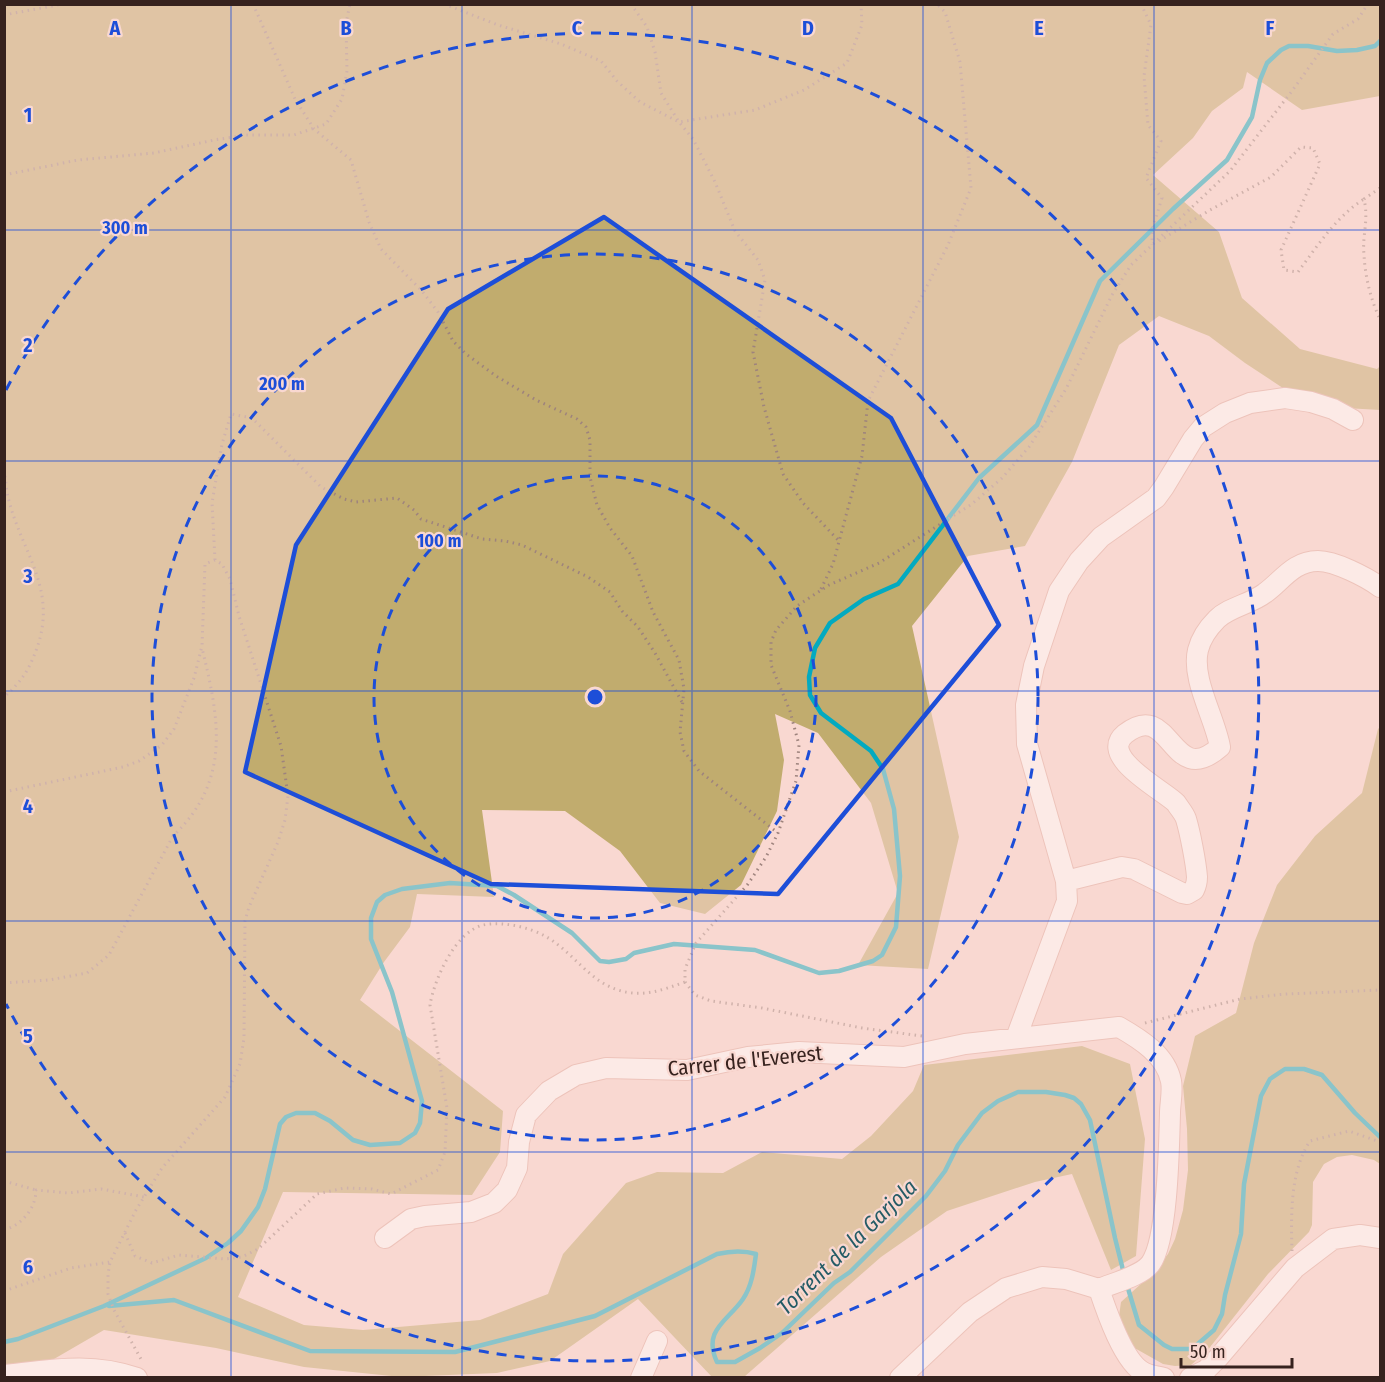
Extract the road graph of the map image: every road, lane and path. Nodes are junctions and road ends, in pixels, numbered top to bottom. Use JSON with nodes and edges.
{"nodes":[{"id":1,"x":63,"y":4,"type":"edge"},
{"id":2,"x":253,"y":4,"type":"edge"},
{"id":3,"x":350,"y":4,"type":"edge"},
{"id":4,"x":444,"y":4,"type":"edge"},
{"id":5,"x":631,"y":4,"type":"edge"},
{"id":6,"x":861,"y":4,"type":"edge"},
{"id":7,"x":937,"y":4,"type":"edge"},
{"id":8,"x":1141,"y":4,"type":"edge"},
{"id":9,"x":1368,"y":4,"type":"edge"},
{"id":10,"x":4,"y":15,"type":"edge"},
{"id":11,"x":679,"y":122,"type":"junction"},
{"id":12,"x":315,"y":129,"type":"junction"},
{"id":13,"x":4,"y":175,"type":"edge"},
{"id":14,"x":1380,"y":188,"type":"edge"},
{"id":15,"x":1364,"y":199,"type":"junction"},
{"id":16,"x":1152,"y":245,"type":"junction"},
{"id":17,"x":1380,"y":319,"type":"edge"},
{"id":18,"x":1353,"y":420,"type":"dead end"},
{"id":19,"x":4,"y":470,"type":"edge"},
{"id":20,"x":839,"y":541,"type":"junction"},
{"id":21,"x":215,"y":560,"type":"junction"},
{"id":22,"x":1380,"y":587,"type":"edge"},
{"id":23,"x":820,"y":591,"type":"junction"},
{"id":24,"x":202,"y":646,"type":"junction"},
{"id":25,"x":4,"y":697,"type":"edge"},
{"id":26,"x":683,"y":704,"type":"junction"},
{"id":27,"x":4,"y":792,"type":"edge"},
{"id":28,"x":778,"y":833,"type":"junction"},
{"id":29,"x":1066,"y":881,"type":"junction"},
{"id":30,"x":685,"y":982,"type":"junction"},
{"id":31,"x":4,"y":983,"type":"edge"},
{"id":32,"x":1380,"y":990,"type":"edge"},
{"id":33,"x":1119,"y":1027,"type":"junction"},
{"id":34,"x":932,"y":1038,"type":"dead end"},
{"id":35,"x":1016,"y":1038,"type":"junction"},
{"id":36,"x":1380,"y":1142,"type":"edge"},
{"id":37,"x":4,"y":1181,"type":"edge"},
{"id":38,"x":36,"y":1190,"type":"junction"},
{"id":39,"x":144,"y":1197,"type":"junction"},
{"id":40,"x":4,"y":1230,"type":"edge"},
{"id":41,"x":125,"y":1232,"type":"junction"},
{"id":42,"x":386,"y":1238,"type":"dead end"},
{"id":43,"x":1380,"y":1238,"type":"edge"},
{"id":44,"x":110,"y":1262,"type":"junction"},
{"id":45,"x":1295,"y":1268,"type":"junction"},
{"id":46,"x":1099,"y":1289,"type":"junction"},
{"id":47,"x":4,"y":1291,"type":"edge"},
{"id":48,"x":657,"y":1341,"type":"dead end"},
{"id":49,"x":141,"y":1374,"type":"edge"},
{"id":50,"x":4,"y":1375,"type":"edge"},
{"id":51,"x":641,"y":1377,"type":"edge"},
{"id":52,"x":900,"y":1377,"type":"edge"},
{"id":53,"x":1164,"y":1377,"type":"edge"},
{"id":54,"x":1190,"y":1377,"type":"edge"}],
"edges":[{"from":1,"to":10,"type":"path"},
{"from":2,"to":12,"type":"path"},
{"from":3,"to":12,"type":"path"},
{"from":4,"to":11,"type":"path"},
{"from":5,"to":11,"type":"path"},
{"from":6,"to":11,"type":"path"},
{"from":7,"to":20,"type":"path"},
{"from":8,"to":16,"type":"path"},
{"from":9,"to":16,"type":"path"},
{"from":11,"to":20,"type":"path"},
{"from":12,"to":13,"type":"path"},
{"from":12,"to":26,"type":"path"},
{"from":14,"to":15,"type":"path"},
{"from":15,"to":16,"type":"path"},
{"from":15,"to":17,"type":"path"},
{"from":16,"to":23,"type":"path"},
{"from":18,"to":29,"type":"street"},
{"from":19,"to":25,"type":"path"},
{"from":20,"to":23,"type":"path"},
{"from":21,"to":24,"type":"path"},
{"from":21,"to":26,"type":"path"},
{"from":21,"to":39,"type":"path"},
{"from":22,"to":29,"type":"street"},
{"from":23,"to":28,"type":"path"},
{"from":24,"to":27,"type":"path"},
{"from":24,"to":31,"type":"path"},
{"from":26,"to":28,"type":"path"},
{"from":28,"to":30,"type":"path"},
{"from":29,"to":35,"type":"street"},
{"from":30,"to":34,"type":"path"},
{"from":30,"to":41,"type":"path"},
{"from":32,"to":33,"type":"path"},
{"from":33,"to":35,"type":"street","name":"Carrer de l'Everest"},
{"from":33,"to":46,"type":"street"},
{"from":35,"to":42,"type":"street","name":"Carrer de l'Everest"},
{"from":36,"to":45,"type":"path"},
{"from":37,"to":38,"type":"path"},
{"from":38,"to":39,"type":"path"},
{"from":38,"to":40,"type":"path"},
{"from":39,"to":41,"type":"path"},
{"from":41,"to":44,"type":"path"},
{"from":43,"to":45,"type":"street"},
{"from":44,"to":47,"type":"path"},
{"from":44,"to":49,"type":"path"},
{"from":45,"to":54,"type":"street"},
{"from":46,"to":52,"type":"street"},
{"from":46,"to":53,"type":"street"},
{"from":48,"to":51,"type":"street"},
{"from":49,"to":50,"type":"street"}]}
